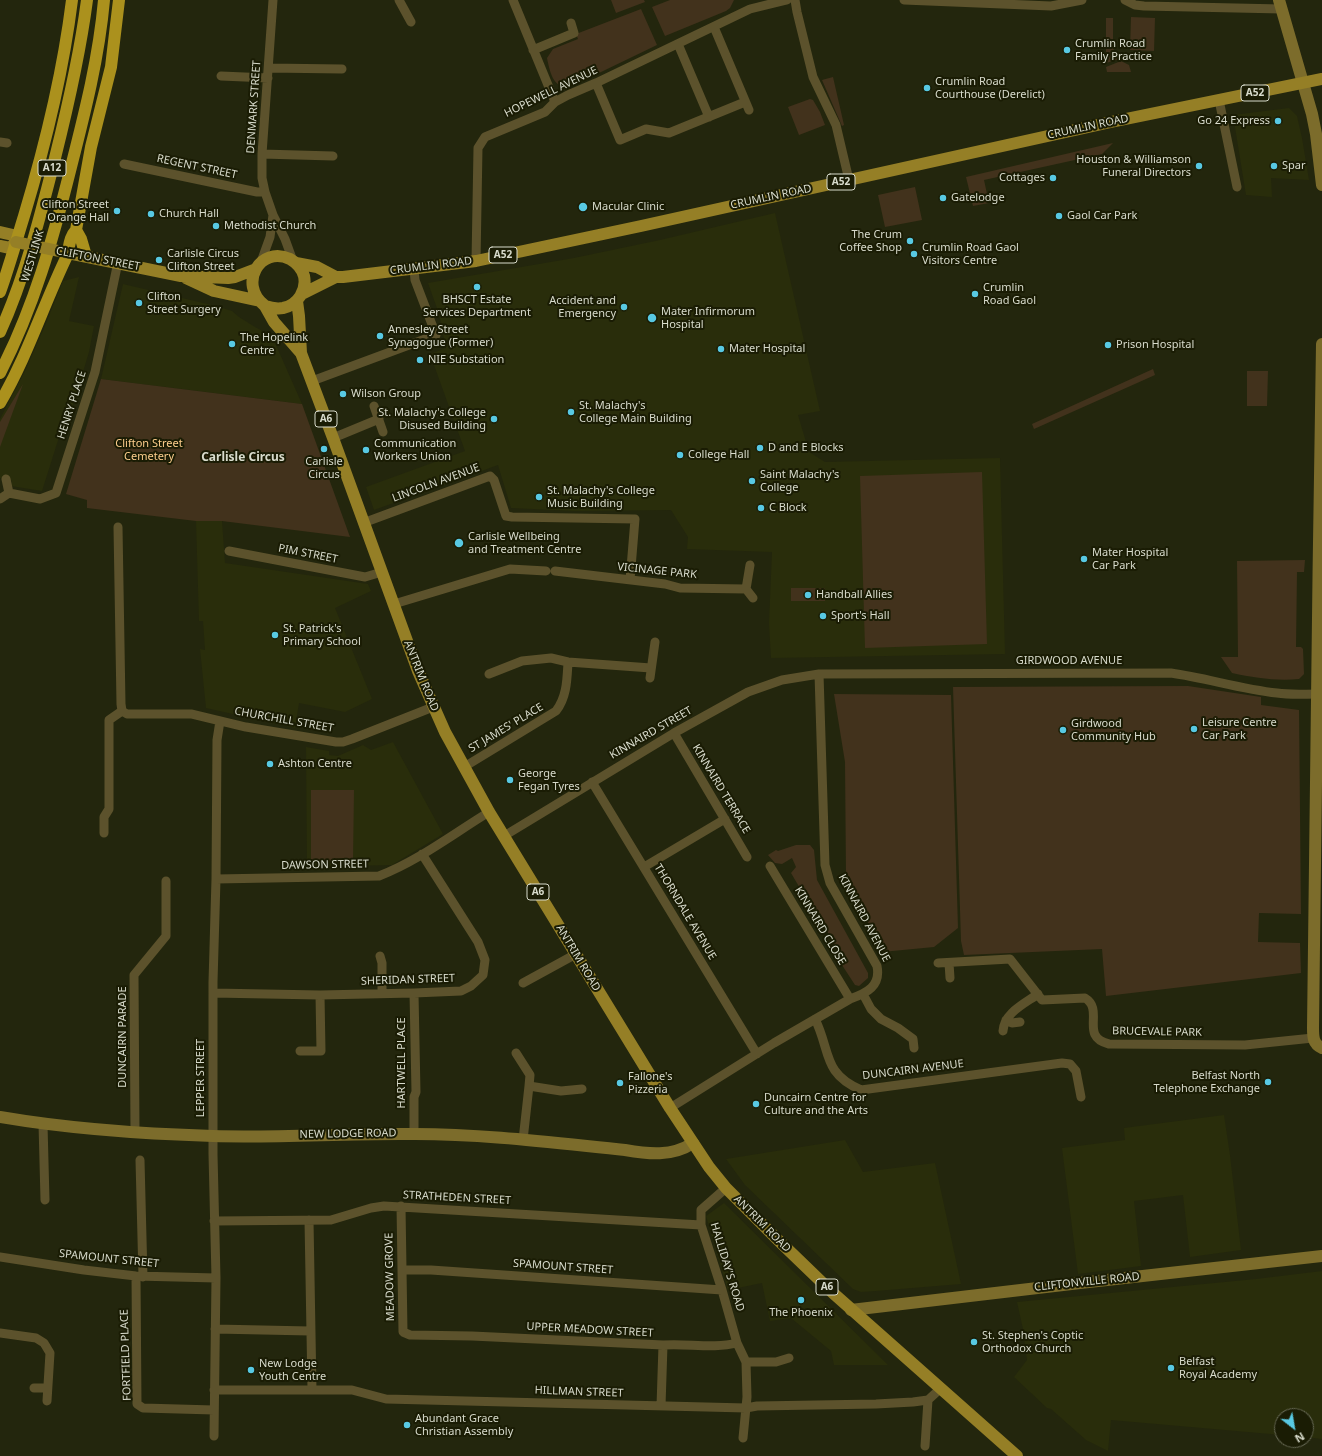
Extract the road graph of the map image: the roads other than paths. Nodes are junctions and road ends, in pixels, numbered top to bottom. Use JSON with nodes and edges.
{"nodes":[{"id":1,"x":72,"y":0,"type":"edge"},
{"id":2,"x":86,"y":0,"type":"edge"},
{"id":3,"x":104,"y":0,"type":"edge"},
{"id":4,"x":119,"y":0,"type":"edge"},
{"id":5,"x":273,"y":0,"type":"edge"},
{"id":6,"x":399,"y":0,"type":"edge"},
{"id":7,"x":513,"y":0,"type":"edge"},
{"id":8,"x":787,"y":0,"type":"edge"},
{"id":9,"x":795,"y":0,"type":"edge"},
{"id":10,"x":904,"y":0,"type":"edge"},
{"id":11,"x":1082,"y":0,"type":"edge"},
{"id":12,"x":1125,"y":0,"type":"edge"},
{"id":13,"x":749,"y":4,"type":"edge"},
{"id":14,"x":1281,"y":5,"type":"edge"},
{"id":15,"x":410,"y":22,"type":"dead end"},
{"id":16,"x":571,"y":23,"type":"dead end"},
{"id":17,"x":714,"y":27,"type":"junction"},
{"id":18,"x":678,"y":44,"type":"junction"},
{"id":19,"x":533,"y":50,"type":"junction"},
{"id":20,"x":269,"y":68,"type":"junction"},
{"id":21,"x":342,"y":69,"type":"dead end"},
{"id":22,"x":221,"y":76,"type":"dead end"},
{"id":23,"x":268,"y":78,"type":"junction"},
{"id":24,"x":1322,"y":79,"type":"edge"},
{"id":25,"x":596,"y":83,"type":"junction"},
{"id":26,"x":1303,"y":83,"type":"junction"},
{"id":27,"x":1219,"y":100,"type":"junction"},
{"id":28,"x":555,"y":102,"type":"junction"},
{"id":29,"x":745,"y":102,"type":"junction"},
{"id":30,"x":749,"y":110,"type":"dead end"},
{"id":31,"x":709,"y":117,"type":"junction"},
{"id":32,"x":262,"y":154,"type":"junction"},
{"id":33,"x":333,"y":156,"type":"dead end"},
{"id":34,"x":124,"y":164,"type":"dead end"},
{"id":35,"x":849,"y":180,"type":"junction"},
{"id":36,"x":1322,"y":185,"type":"edge"},
{"id":37,"x":1237,"y":187,"type":"dead end"},
{"id":38,"x":264,"y":192,"type":"junction"},
{"id":39,"x":272,"y":215,"type":"junction"},
{"id":40,"x":76,"y":230,"type":"junction"},
{"id":41,"x":0,"y":232,"type":"edge"},
{"id":42,"x":16,"y":242,"type":"junction"},
{"id":43,"x":0,"y":246,"type":"edge"},
{"id":44,"x":68,"y":253,"type":"junction"},
{"id":45,"x":86,"y":256,"type":"junction"},
{"id":46,"x":476,"y":261,"type":"junction"},
{"id":47,"x":118,"y":262,"type":"junction"},
{"id":48,"x":294,"y":262,"type":"junction"},
{"id":49,"x":259,"y":266,"type":"junction"},
{"id":50,"x":414,"y":269,"type":"junction"},
{"id":51,"x":2,"y":274,"type":"edge"},
{"id":52,"x":181,"y":276,"type":"junction"},
{"id":53,"x":336,"y":276,"type":"junction"},
{"id":54,"x":0,"y":292,"type":"edge"},
{"id":55,"x":299,"y":297,"type":"junction"},
{"id":56,"x":263,"y":304,"type":"junction"},
{"id":57,"x":0,"y":332,"type":"edge"},
{"id":58,"x":1322,"y":344,"type":"edge"},
{"id":59,"x":301,"y":353,"type":"junction"},
{"id":60,"x":0,"y":373,"type":"edge"},
{"id":61,"x":312,"y":381,"type":"junction"},
{"id":62,"x":0,"y":403,"type":"edge"},
{"id":63,"x":374,"y":406,"type":"dead end"},
{"id":64,"x":1322,"y":418,"type":"edge"},
{"id":65,"x":379,"y":419,"type":"junction"},
{"id":66,"x":383,"y":432,"type":"dead end"},
{"id":67,"x":334,"y":438,"type":"junction"},
{"id":68,"x":6,"y":479,"type":"dead end"},
{"id":69,"x":9,"y":493,"type":"junction"},
{"id":70,"x":0,"y":499,"type":"edge"},
{"id":71,"x":363,"y":522,"type":"junction"},
{"id":72,"x":118,"y":527,"type":"dead end"},
{"id":73,"x":229,"y":551,"type":"dead end"},
{"id":74,"x":750,"y":565,"type":"dead end"},
{"id":75,"x":382,"y":572,"type":"junction"},
{"id":76,"x":630,"y":580,"type":"junction"},
{"id":77,"x":746,"y":589,"type":"junction"},
{"id":78,"x":753,"y":598,"type":"dead end"},
{"id":79,"x":394,"y":604,"type":"junction"},
{"id":80,"x":655,"y":642,"type":"dead end"},
{"id":81,"x":1319,"y":661,"type":"edge"},
{"id":82,"x":568,"y":662,"type":"junction"},
{"id":83,"x":651,"y":668,"type":"junction"},
{"id":84,"x":489,"y":674,"type":"dead end"},
{"id":85,"x":819,"y":674,"type":"junction"},
{"id":86,"x":650,"y":678,"type":"dead end"},
{"id":87,"x":1317,"y":694,"type":"junction"},
{"id":88,"x":433,"y":707,"type":"junction"},
{"id":89,"x":122,"y":711,"type":"junction"},
{"id":90,"x":220,"y":721,"type":"junction"},
{"id":91,"x":674,"y":733,"type":"junction"},
{"id":92,"x":464,"y":767,"type":"junction"},
{"id":93,"x":592,"y":782,"type":"junction"},
{"id":94,"x":489,"y":812,"type":"junction"},
{"id":95,"x":725,"y":819,"type":"junction"},
{"id":96,"x":104,"y":833,"type":"dead end"},
{"id":97,"x":504,"y":836,"type":"junction"},
{"id":98,"x":422,"y":854,"type":"junction"},
{"id":99,"x":747,"y":857,"type":"dead end"},
{"id":100,"x":770,"y":866,"type":"dead end"},
{"id":101,"x":644,"y":867,"type":"junction"},
{"id":102,"x":216,"y":879,"type":"junction"},
{"id":103,"x":166,"y":881,"type":"dead end"},
{"id":104,"x":576,"y":954,"type":"junction"},
{"id":105,"x":380,"y":956,"type":"dead end"},
{"id":106,"x":949,"y":962,"type":"junction"},
{"id":107,"x":938,"y":963,"type":"dead end"},
{"id":108,"x":950,"y":978,"type":"dead end"},
{"id":109,"x":523,"y":983,"type":"dead end"},
{"id":110,"x":414,"y":992,"type":"junction"},
{"id":111,"x":213,"y":993,"type":"junction"},
{"id":112,"x":382,"y":993,"type":"junction"},
{"id":113,"x":863,"y":994,"type":"junction"},
{"id":114,"x":1038,"y":994,"type":"junction"},
{"id":115,"x":320,"y":995,"type":"junction"},
{"id":116,"x":850,"y":999,"type":"junction"},
{"id":117,"x":815,"y":1019,"type":"junction"},
{"id":118,"x":1006,"y":1020,"type":"junction"},
{"id":119,"x":1020,"y":1022,"type":"dead end"},
{"id":120,"x":1003,"y":1031,"type":"dead end"},
{"id":121,"x":1313,"y":1038,"type":"junction"},
{"id":122,"x":914,"y":1048,"type":"dead end"},
{"id":123,"x":1322,"y":1048,"type":"edge"},
{"id":124,"x":300,"y":1051,"type":"dead end"},
{"id":125,"x":516,"y":1053,"type":"dead end"},
{"id":126,"x":757,"y":1054,"type":"junction"},
{"id":127,"x":529,"y":1086,"type":"junction"},
{"id":128,"x":582,"y":1089,"type":"dead end"},
{"id":129,"x":1081,"y":1097,"type":"dead end"},
{"id":130,"x":670,"y":1108,"type":"junction"},
{"id":131,"x":0,"y":1117,"type":"edge"},
{"id":132,"x":43,"y":1124,"type":"junction"},
{"id":133,"x":135,"y":1132,"type":"junction"},
{"id":134,"x":414,"y":1134,"type":"junction"},
{"id":135,"x":213,"y":1136,"type":"junction"},
{"id":136,"x":523,"y":1140,"type":"junction"},
{"id":137,"x":693,"y":1144,"type":"junction"},
{"id":138,"x":140,"y":1160,"type":"dead end"},
{"id":139,"x":726,"y":1188,"type":"junction"},
{"id":140,"x":45,"y":1200,"type":"dead end"},
{"id":141,"x":401,"y":1206,"type":"junction"},
{"id":142,"x":309,"y":1220,"type":"junction"},
{"id":143,"x":214,"y":1221,"type":"junction"},
{"id":144,"x":701,"y":1225,"type":"junction"},
{"id":145,"x":1322,"y":1256,"type":"edge"},
{"id":146,"x":0,"y":1257,"type":"edge"},
{"id":147,"x":402,"y":1270,"type":"junction"},
{"id":148,"x":139,"y":1276,"type":"junction"},
{"id":149,"x":216,"y":1278,"type":"junction"},
{"id":150,"x":722,"y":1290,"type":"junction"},
{"id":151,"x":851,"y":1310,"type":"junction"},
{"id":152,"x":215,"y":1329,"type":"junction"},
{"id":153,"x":310,"y":1331,"type":"junction"},
{"id":154,"x":0,"y":1333,"type":"edge"},
{"id":155,"x":441,"y":1337,"type":"joint"},
{"id":156,"x":737,"y":1343,"type":"junction"},
{"id":157,"x":663,"y":1346,"type":"junction"},
{"id":158,"x":789,"y":1358,"type":"dead end"},
{"id":159,"x":746,"y":1362,"type":"junction"},
{"id":160,"x":34,"y":1388,"type":"dead end"},
{"id":161,"x":47,"y":1388,"type":"junction"},
{"id":162,"x":940,"y":1389,"type":"junction"},
{"id":163,"x":214,"y":1390,"type":"junction"},
{"id":164,"x":312,"y":1390,"type":"junction"},
{"id":165,"x":928,"y":1400,"type":"junction"},
{"id":166,"x":47,"y":1401,"type":"dead end"},
{"id":167,"x":661,"y":1406,"type":"junction"},
{"id":168,"x":746,"y":1408,"type":"junction"},
{"id":169,"x":214,"y":1410,"type":"junction"},
{"id":170,"x":214,"y":1436,"type":"dead end"},
{"id":171,"x":743,"y":1438,"type":"dead end"},
{"id":172,"x":925,"y":1446,"type":"dead end"},
{"id":173,"x":1017,"y":1456,"type":"edge"}],
"edges":[{"from":1,"to":42,"type":"highway"},
{"from":2,"to":57,"type":"highway","name":"WESTLINK","number":"A12"},
{"from":3,"to":60,"type":"highway","name":"WESTLINK","number":"A12"},
{"from":4,"to":40,"type":"highway"},
{"from":5,"to":20,"type":"street","name":"DENMARK STREET"},
{"from":6,"to":15,"type":"street"},
{"from":7,"to":19,"type":"street"},
{"from":8,"to":13,"type":"street","name":"HOPEWELL AVENUE"},
{"from":9,"to":35,"type":"street"},
{"from":10,"to":11,"type":"street"},
{"from":12,"to":14,"type":"street"},
{"from":13,"to":17,"type":"street","name":"HOPEWELL AVENUE"},
{"from":14,"to":26,"type":"street"},
{"from":16,"to":19,"type":"street"},
{"from":17,"to":18,"type":"street","name":"HOPEWELL AVENUE"},
{"from":17,"to":29,"type":"street"},
{"from":18,"to":25,"type":"street","name":"HOPEWELL AVENUE"},
{"from":18,"to":31,"type":"street"},
{"from":19,"to":28,"type":"street"},
{"from":20,"to":21,"type":"street"},
{"from":20,"to":23,"type":"street","name":"DENMARK STREET"},
{"from":22,"to":23,"type":"street"},
{"from":23,"to":32,"type":"street","name":"DENMARK STREET"},
{"from":24,"to":26,"type":"main road","name":"CRUMLIN ROAD","number":"A52"},
{"from":25,"to":28,"type":"street","name":"HOPEWELL AVENUE"},
{"from":25,"to":31,"type":"street"},
{"from":26,"to":27,"type":"main road","name":"CRUMLIN ROAD","number":"A52"},
{"from":26,"to":36,"type":"street"},
{"from":27,"to":35,"type":"main road","name":"CRUMLIN ROAD","number":"A52"},
{"from":27,"to":37,"type":"street"},
{"from":28,"to":46,"type":"street","name":"HOPEWELL AVENUE"},
{"from":29,"to":30,"type":"street"},
{"from":29,"to":31,"type":"street"},
{"from":32,"to":33,"type":"street"},
{"from":32,"to":38,"type":"street","name":"DENMARK STREET"},
{"from":34,"to":38,"type":"street","name":"REGENT STREET"},
{"from":35,"to":46,"type":"main road","name":"CRUMLIN ROAD","number":"A52"},
{"from":38,"to":39,"type":"street","name":"DENMARK STREET"},
{"from":39,"to":48,"type":"street","name":"DENMARK STREET"},
{"from":39,"to":49,"type":"street","name":"DENMARK STREET"},
{"from":40,"to":44,"type":"highway"},
{"from":40,"to":45,"type":"highway"},
{"from":41,"to":42,"type":"main road","name":"CLIFTON STREET"},
{"from":42,"to":43,"type":"main road","name":"CLIFTON STREET"},
{"from":42,"to":44,"type":"main road","name":"CLIFTON STREET","bridge":true},
{"from":42,"to":51,"type":"highway"},
{"from":44,"to":45,"type":"main road","name":"CLIFTON STREET"},
{"from":44,"to":62,"type":"highway"},
{"from":45,"to":47,"type":"main road","name":"CLIFTON STREET"},
{"from":46,"to":50,"type":"main road","name":"CRUMLIN ROAD","number":"A52"},
{"from":47,"to":52,"type":"main road","name":"CLIFTON STREET"},
{"from":47,"to":69,"type":"street","name":"HENRY PLACE"},
{"from":48,"to":49,"type":"main road"},
{"from":48,"to":53,"type":"main road","name":"CRUMLIN ROAD","number":"A52"},
{"from":48,"to":55,"type":"main road","number":"A6"},
{"from":49,"to":52,"type":"main road","name":"CLIFTON STREET"},
{"from":49,"to":56,"type":"main road","number":"A6"},
{"from":50,"to":53,"type":"main road","name":"CRUMLIN ROAD","number":"A52"},
{"from":50,"to":61,"type":"street"},
{"from":51,"to":54,"type":"highway"},
{"from":52,"to":56,"type":"main road","name":"CLIFTON STREET"},
{"from":53,"to":55,"type":"main road","name":"CRUMLIN ROAD","number":"A52"},
{"from":55,"to":56,"type":"main road"},
{"from":55,"to":59,"type":"main road","name":"ANTRIM ROAD","number":"A6"},
{"from":56,"to":59,"type":"main road","name":"ANTRIM ROAD","number":"A6"},
{"from":58,"to":64,"type":"street"},
{"from":59,"to":61,"type":"main road","name":"ANTRIM ROAD","number":"A6"},
{"from":61,"to":67,"type":"main road","name":"ANTRIM ROAD","number":"A6"},
{"from":63,"to":65,"type":"street"},
{"from":64,"to":81,"type":"street"},
{"from":65,"to":66,"type":"street"},
{"from":65,"to":67,"type":"street"},
{"from":67,"to":71,"type":"main road","name":"ANTRIM ROAD","number":"A6"},
{"from":68,"to":69,"type":"street"},
{"from":69,"to":70,"type":"street"},
{"from":71,"to":75,"type":"main road","name":"ANTRIM ROAD","number":"A6"},
{"from":71,"to":76,"type":"street","name":"LINCOLN AVENUE"},
{"from":72,"to":89,"type":"street"},
{"from":73,"to":75,"type":"street","name":"PIM STREET"},
{"from":74,"to":77,"type":"street"},
{"from":75,"to":79,"type":"main road","name":"ANTRIM ROAD","number":"A6"},
{"from":76,"to":77,"type":"street","name":"VICINAGE PARK"},
{"from":76,"to":79,"type":"street","name":"VICINAGE PARK"},
{"from":77,"to":78,"type":"street"},
{"from":79,"to":88,"type":"main road","name":"ANTRIM ROAD","number":"A6"},
{"from":80,"to":83,"type":"street"},
{"from":81,"to":87,"type":"street"},
{"from":82,"to":83,"type":"street"},
{"from":82,"to":84,"type":"street"},
{"from":82,"to":92,"type":"street","name":"ST JAMES' PLACE"},
{"from":83,"to":86,"type":"street"},
{"from":85,"to":87,"type":"street","name":"GIRDWOOD AVENUE"},
{"from":85,"to":91,"type":"street","name":"KINNAIRD STREET"},
{"from":85,"to":113,"type":"street","name":"KINNAIRD AVENUE"},
{"from":87,"to":121,"type":"street"},
{"from":88,"to":90,"type":"street","name":"CHURCHILL STREET"},
{"from":88,"to":92,"type":"main road","name":"ANTRIM ROAD","number":"A6"},
{"from":89,"to":90,"type":"street","name":"CHURCHILL STREET"},
{"from":89,"to":96,"type":"street"},
{"from":90,"to":102,"type":"street","name":"LEPPER STREET"},
{"from":91,"to":93,"type":"street","name":"KINNAIRD STREET"},
{"from":91,"to":95,"type":"street","name":"KINNAIRD TERRACE"},
{"from":92,"to":94,"type":"main road","name":"ANTRIM ROAD","number":"A6"},
{"from":93,"to":97,"type":"street","name":"KINNAIRD STREET"},
{"from":93,"to":101,"type":"street","name":"THORNDALE AVENUE"},
{"from":94,"to":97,"type":"main road","name":"ANTRIM ROAD","number":"A6"},
{"from":94,"to":98,"type":"street","name":"DAWSON STREET"},
{"from":95,"to":99,"type":"street","name":"KINNAIRD TERRACE"},
{"from":95,"to":101,"type":"street"},
{"from":97,"to":104,"type":"main road","name":"ANTRIM ROAD","number":"A6"},
{"from":98,"to":102,"type":"street","name":"DAWSON STREET"},
{"from":98,"to":110,"type":"street","name":"SHERIDAN STREET"},
{"from":100,"to":116,"type":"street","name":"KINNAIRD CLOSE"},
{"from":101,"to":126,"type":"street","name":"THORNDALE AVENUE"},
{"from":102,"to":111,"type":"street","name":"LEPPER STREET"},
{"from":103,"to":133,"type":"street","name":"DUNCAIRN PARADE"},
{"from":104,"to":109,"type":"street"},
{"from":104,"to":130,"type":"main road","name":"ANTRIM ROAD","number":"A6"},
{"from":105,"to":112,"type":"street"},
{"from":106,"to":107,"type":"street"},
{"from":106,"to":108,"type":"street"},
{"from":106,"to":114,"type":"street"},
{"from":110,"to":112,"type":"street","name":"SHERIDAN STREET"},
{"from":110,"to":134,"type":"street","name":"HARTWELL PLACE"},
{"from":111,"to":115,"type":"street","name":"SHERIDAN STREET"},
{"from":111,"to":135,"type":"street","name":"LEPPER STREET"},
{"from":112,"to":115,"type":"street","name":"SHERIDAN STREET"},
{"from":113,"to":116,"type":"street","name":"KINNAIRD AVENUE"},
{"from":113,"to":122,"type":"street"},
{"from":114,"to":118,"type":"street"},
{"from":114,"to":121,"type":"street","name":"BRUCEVALE PARK"},
{"from":115,"to":124,"type":"street"},
{"from":116,"to":117,"type":"street","name":"KINNAIRD AVENUE"},
{"from":117,"to":126,"type":"street"},
{"from":117,"to":129,"type":"street","name":"DUNCAIRN AVENUE"},
{"from":118,"to":119,"type":"street"},
{"from":118,"to":120,"type":"street"},
{"from":121,"to":123,"type":"street"},
{"from":125,"to":127,"type":"street"},
{"from":126,"to":130,"type":"street"},
{"from":127,"to":128,"type":"street"},
{"from":127,"to":136,"type":"street"},
{"from":130,"to":137,"type":"main road","name":"ANTRIM ROAD","number":"A6"},
{"from":131,"to":132,"type":"street","name":"NEW LODGE ROAD"},
{"from":132,"to":133,"type":"street","name":"NEW LODGE ROAD"},
{"from":132,"to":140,"type":"street"},
{"from":133,"to":135,"type":"street","name":"NEW LODGE ROAD"},
{"from":134,"to":135,"type":"street","name":"NEW LODGE ROAD"},
{"from":134,"to":136,"type":"street","name":"NEW LODGE ROAD"},
{"from":135,"to":143,"type":"street","name":"LEPPER STREET"},
{"from":136,"to":137,"type":"street","name":"NEW LODGE ROAD"},
{"from":137,"to":139,"type":"main road","name":"ANTRIM ROAD","number":"A6"},
{"from":138,"to":148,"type":"street"},
{"from":139,"to":144,"type":"street","name":"HALLIDAY'S ROAD"},
{"from":139,"to":151,"type":"main road","name":"ANTRIM ROAD","number":"A6"},
{"from":141,"to":142,"type":"street","name":"STRATHEDEN STREET"},
{"from":141,"to":144,"type":"street","name":"STRATHEDEN STREET"},
{"from":141,"to":147,"type":"street","name":"MEADOW GROVE"},
{"from":142,"to":143,"type":"street","name":"STRATHEDEN STREET"},
{"from":142,"to":153,"type":"street"},
{"from":143,"to":149,"type":"street","name":"LEPPER STREET"},
{"from":144,"to":150,"type":"street","name":"HALLIDAY'S ROAD"},
{"from":145,"to":151,"type":"street","name":"CLIFTONVILLE ROAD"},
{"from":146,"to":148,"type":"street","name":"SPAMOUNT STREET"},
{"from":147,"to":150,"type":"street","name":"SPAMOUNT STREET"},
{"from":147,"to":155,"type":"street","name":"MEADOW GROVE"},
{"from":148,"to":149,"type":"street","name":"SPAMOUNT STREET"},
{"from":148,"to":169,"type":"street","name":"FORTFIELD PLACE"},
{"from":149,"to":152,"type":"street","name":"LEPPER STREET"},
{"from":150,"to":156,"type":"street","name":"HALLIDAY'S ROAD"},
{"from":151,"to":162,"type":"main road","name":"ANTRIM ROAD","number":"A6"},
{"from":152,"to":153,"type":"street"},
{"from":152,"to":163,"type":"street","name":"LEPPER STREET"},
{"from":153,"to":164,"type":"street"},
{"from":154,"to":161,"type":"street"},
{"from":155,"to":157,"type":"street","name":"UPPER MEADOW STREET"},
{"from":156,"to":157,"type":"street","name":"UPPER MEADOW STREET"},
{"from":156,"to":159,"type":"street","name":"HALLIDAY'S ROAD"},
{"from":157,"to":167,"type":"street"},
{"from":158,"to":159,"type":"street"},
{"from":159,"to":168,"type":"street","name":"HALLIDAY'S ROAD"},
{"from":160,"to":161,"type":"street"},
{"from":161,"to":166,"type":"street"},
{"from":162,"to":165,"type":"street"},
{"from":162,"to":173,"type":"main road","name":"ANTRIM ROAD","number":"A6"},
{"from":163,"to":164,"type":"street","name":"HILLMAN STREET"},
{"from":163,"to":169,"type":"street","name":"LEPPER STREET"},
{"from":164,"to":167,"type":"street","name":"HILLMAN STREET"},
{"from":165,"to":168,"type":"street","name":"HILLMAN STREET"},
{"from":165,"to":172,"type":"street"},
{"from":167,"to":168,"type":"street","name":"HILLMAN STREET"},
{"from":168,"to":171,"type":"street","name":"HALLIDAY'S ROAD"},
{"from":169,"to":170,"type":"street","name":"LEPPER STREET"}]}
